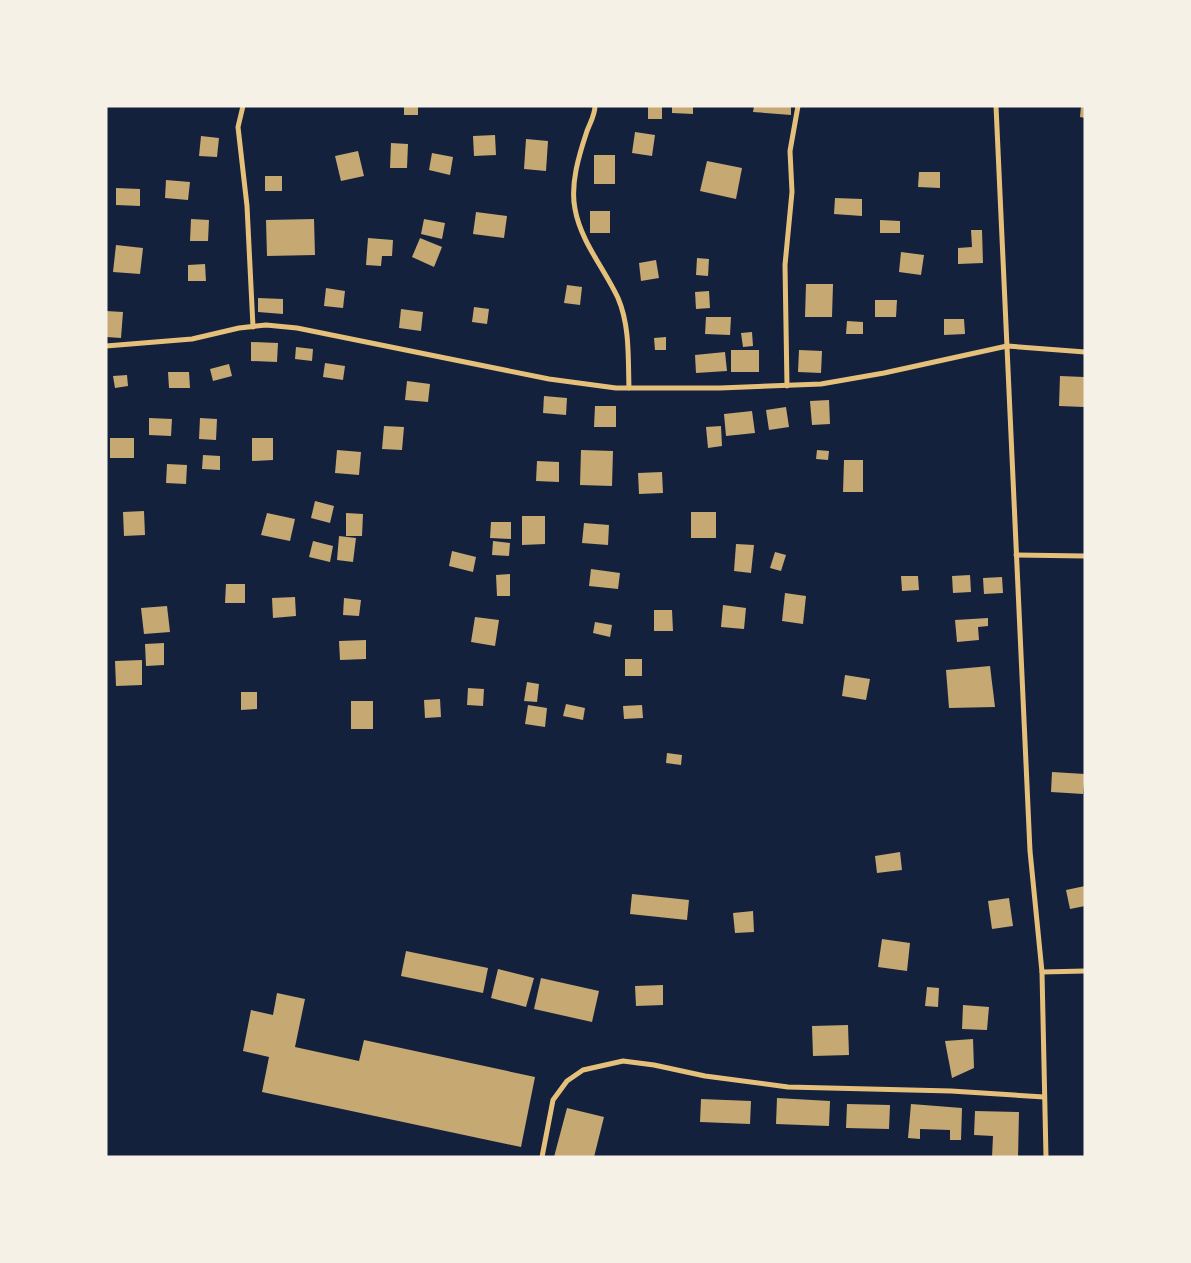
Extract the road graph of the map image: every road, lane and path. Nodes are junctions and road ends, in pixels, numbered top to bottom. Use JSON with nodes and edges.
{"nodes":[{"id":1,"x":243,"y":106,"type":"edge"},
{"id":2,"x":595,"y":106,"type":"edge"},
{"id":3,"x":798,"y":106,"type":"edge"},
{"id":4,"x":996,"y":106,"type":"edge"},
{"id":5,"x":253,"y":326,"type":"junction"},
{"id":6,"x":106,"y":346,"type":"edge"},
{"id":7,"x":1007,"y":346,"type":"junction"},
{"id":8,"x":1085,"y":352,"type":"edge"},
{"id":9,"x":788,"y":386,"type":"junction"},
{"id":10,"x":629,"y":388,"type":"junction"},
{"id":11,"x":1016,"y":555,"type":"junction"},
{"id":12,"x":1085,"y":556,"type":"edge"},
{"id":13,"x":1085,"y":971,"type":"edge"},
{"id":14,"x":1042,"y":972,"type":"junction"},
{"id":15,"x":1044,"y":1097,"type":"junction"},
{"id":16,"x":542,"y":1157,"type":"edge"},
{"id":17,"x":1046,"y":1157,"type":"edge"}],
"edges":[{"from":1,"to":5,"type":"street"},
{"from":2,"to":10,"type":"street"},
{"from":3,"to":9,"type":"street"},
{"from":4,"to":7,"type":"street"},
{"from":5,"to":6,"type":"street"},
{"from":5,"to":10,"type":"street"},
{"from":7,"to":8,"type":"street"},
{"from":7,"to":9,"type":"street"},
{"from":7,"to":11,"type":"street"},
{"from":9,"to":10,"type":"street"},
{"from":11,"to":12,"type":"street"},
{"from":11,"to":14,"type":"street"},
{"from":13,"to":14,"type":"street"},
{"from":14,"to":15,"type":"street"},
{"from":15,"to":16,"type":"street"},
{"from":15,"to":17,"type":"street"}]}
